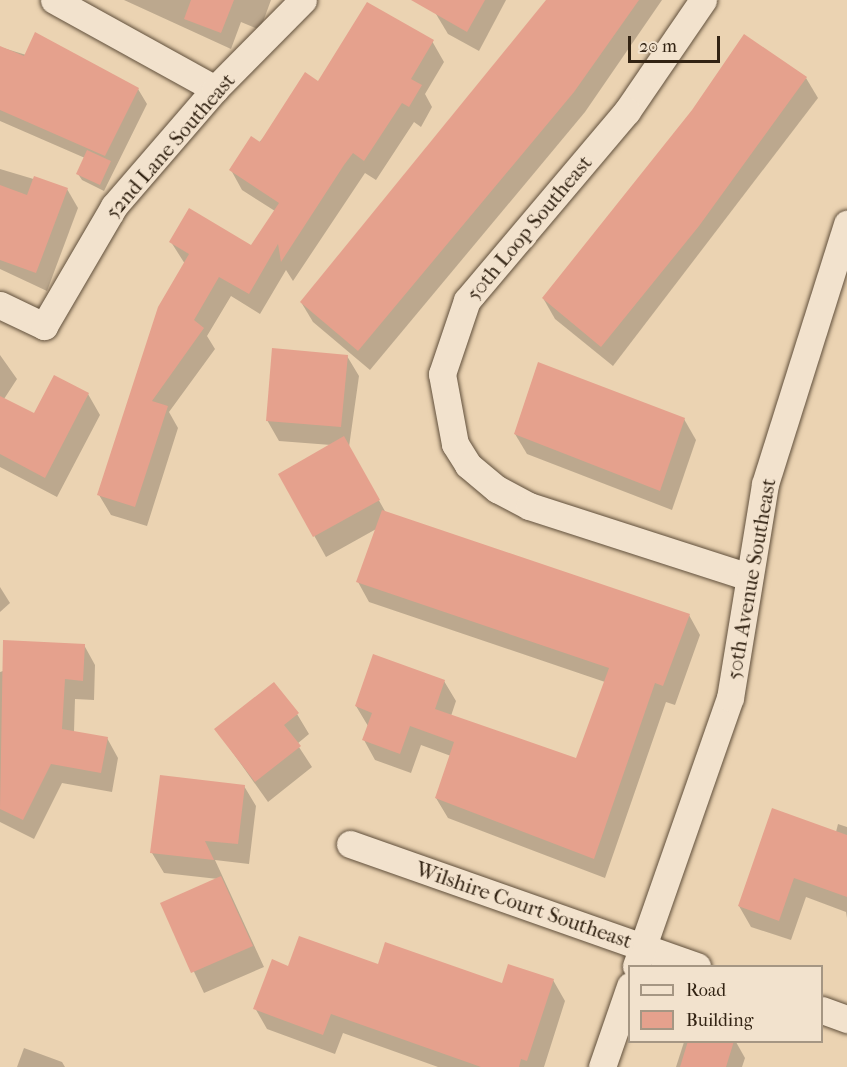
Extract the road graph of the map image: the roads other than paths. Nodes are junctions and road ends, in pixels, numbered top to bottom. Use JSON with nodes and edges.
{"nodes":[{"id":1,"x":54,"y":0,"type":"edge"},
{"id":2,"x":303,"y":0,"type":"edge"},
{"id":3,"x":703,"y":0,"type":"edge"},
{"id":4,"x":215,"y":89,"type":"junction"},
{"id":5,"x":847,"y":224,"type":"edge"},
{"id":6,"x":0,"y":305,"type":"edge"},
{"id":7,"x":748,"y":577,"type":"junction"},
{"id":8,"x":350,"y":844,"type":"dead end"},
{"id":9,"x":640,"y":957,"type":"edge"},
{"id":10,"x":691,"y":965,"type":"edge"},
{"id":11,"x":628,"y":992,"type":"edge"},
{"id":12,"x":823,"y":1010,"type":"edge"},
{"id":13,"x":847,"y":1019,"type":"edge"},
{"id":14,"x":602,"y":1067,"type":"edge"}],
"edges":[{"from":1,"to":4,"type":"street"},
{"from":2,"to":4,"type":"street","name":"52nd Lane Southeast"},
{"from":3,"to":7,"type":"street","name":"50th Loop Southeast"},
{"from":4,"to":6,"type":"street","name":"52nd Lane Southeast"},
{"from":5,"to":7,"type":"street","name":"50th Avenue Southeast"},
{"from":7,"to":9,"type":"street","name":"50th Avenue Southeast"},
{"from":8,"to":9,"type":"street","name":"Wilshire Court Southeast"},
{"from":9,"to":10,"type":"street","name":"Wilshire Court Southeast"},
{"from":11,"to":14,"type":"street"},
{"from":12,"to":13,"type":"street"}]}
